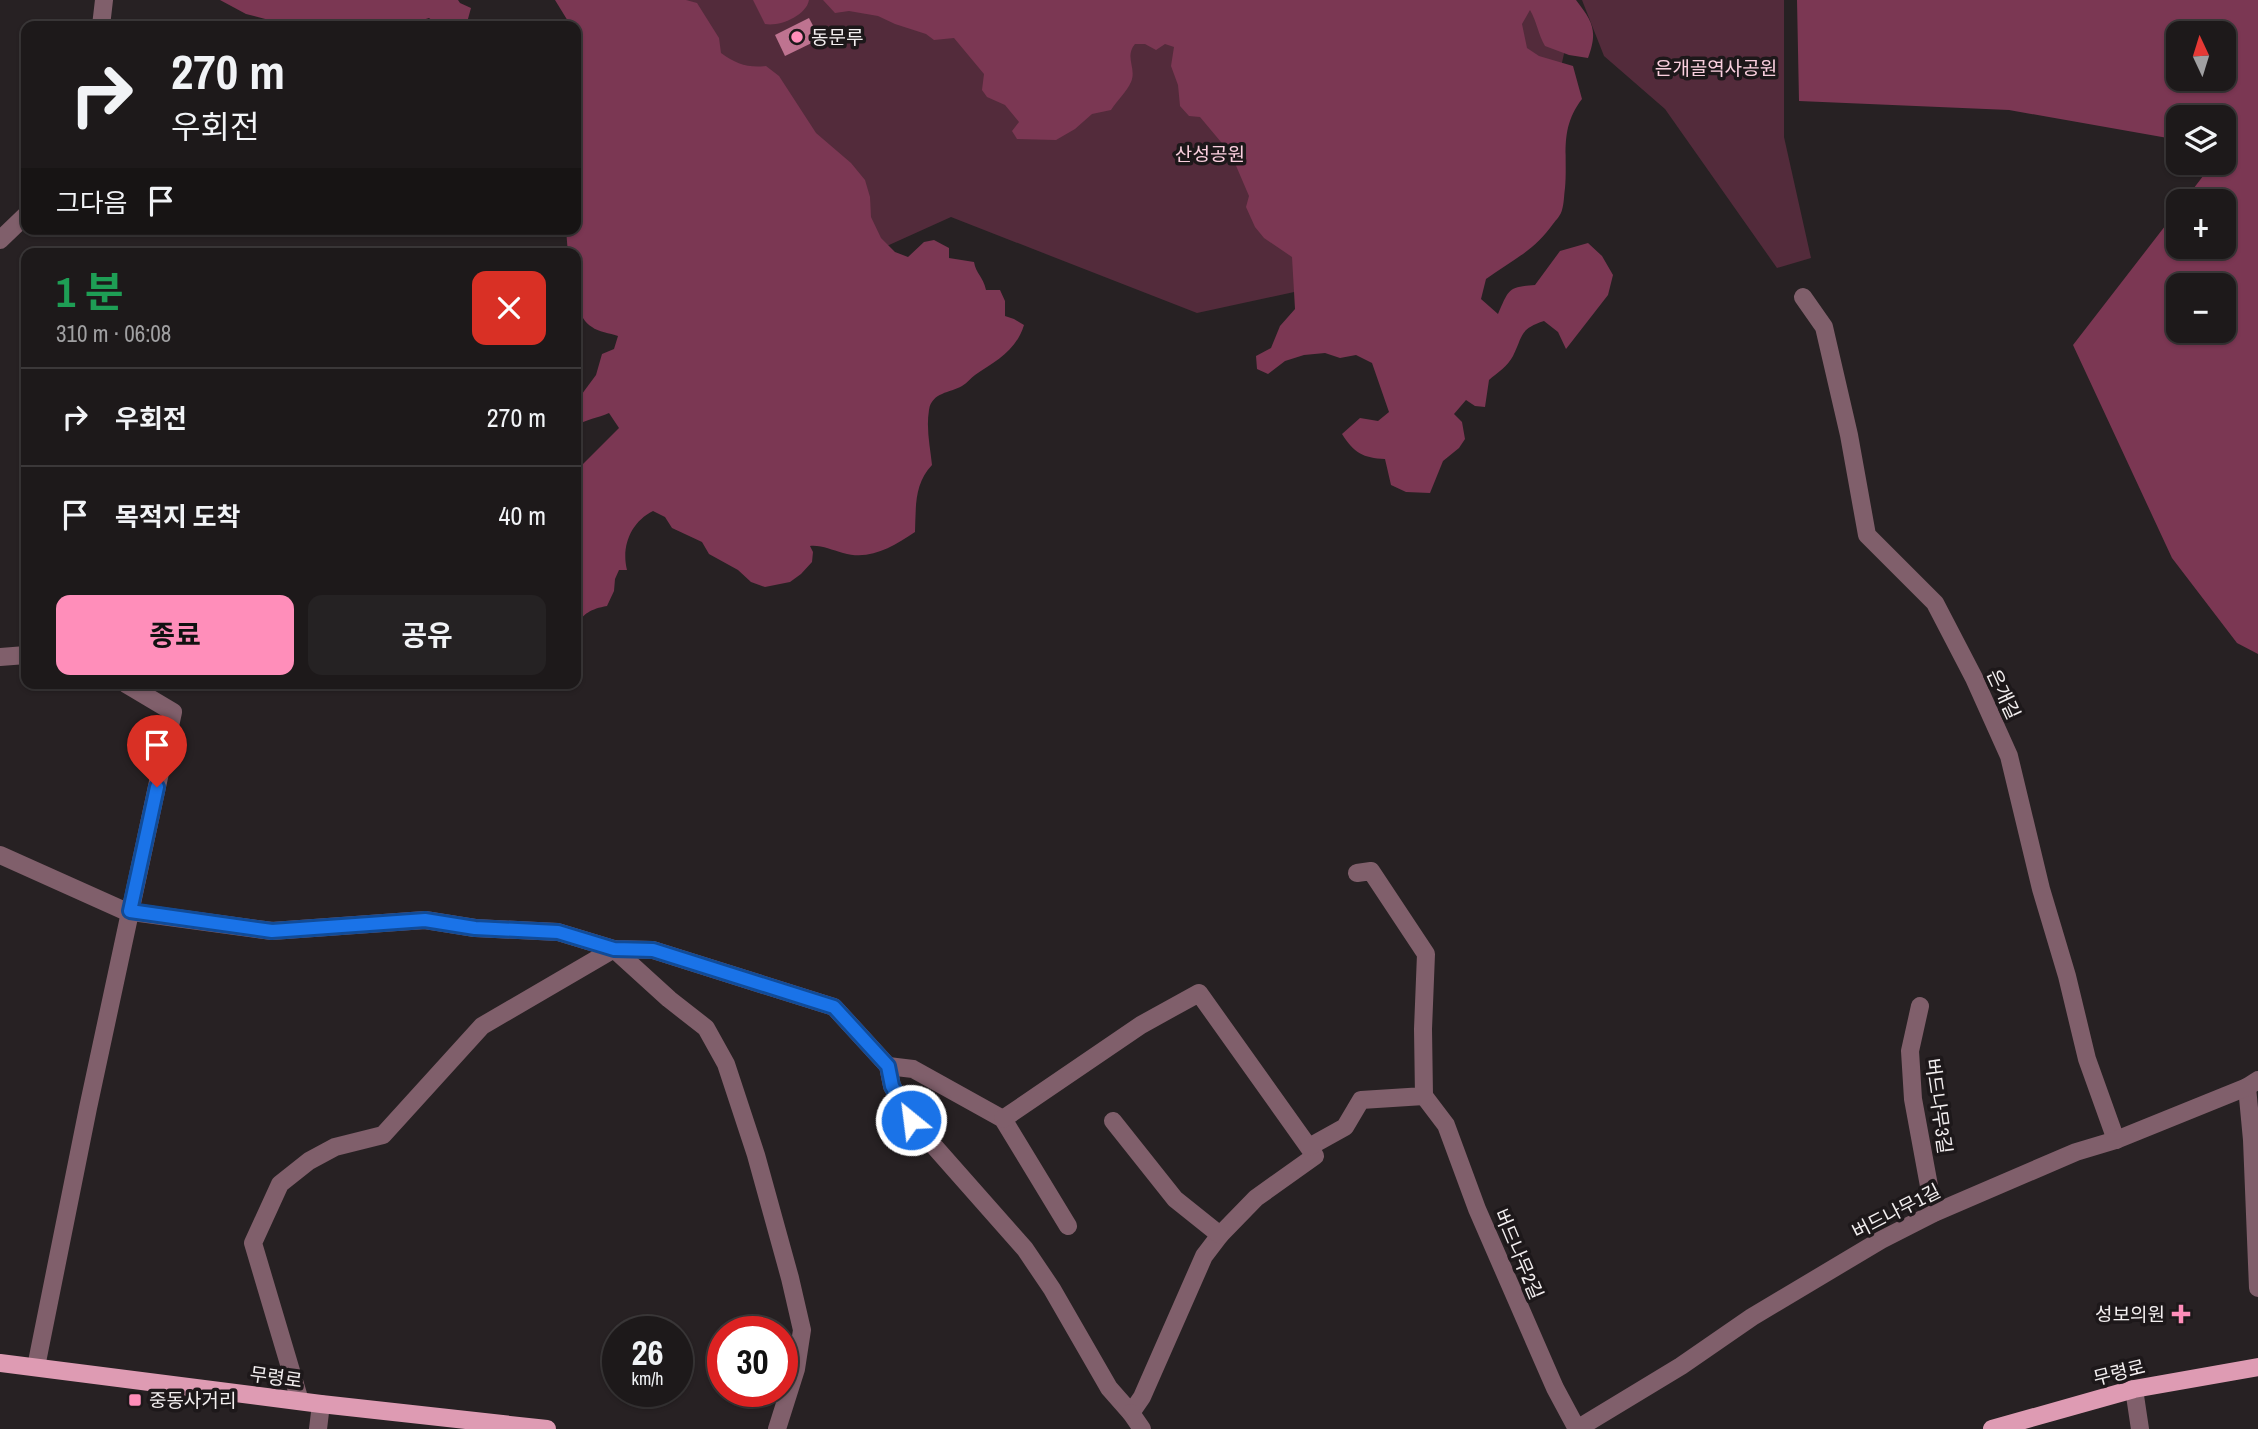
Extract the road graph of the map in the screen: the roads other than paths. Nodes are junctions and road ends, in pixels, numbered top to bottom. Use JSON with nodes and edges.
{"nodes":[{"id":1,"x":104,"y":0,"type":"edge"},
{"id":2,"x":102,"y":21,"type":"edge"},
{"id":3,"x":21,"y":220,"type":"edge"},
{"id":4,"x":0,"y":240,"type":"edge"},
{"id":5,"x":1803,"y":297,"type":"dead end"},
{"id":6,"x":21,"y":655,"type":"edge"},
{"id":7,"x":0,"y":657,"type":"edge"},
{"id":8,"x":134,"y":689,"type":"edge"},
{"id":9,"x":0,"y":855,"type":"edge"},
{"id":10,"x":1357,"y":873,"type":"dead end"},
{"id":11,"x":130,"y":911,"type":"junction"},
{"id":12,"x":614,"y":949,"type":"junction"},
{"id":13,"x":1920,"y":1006,"type":"dead end"},
{"id":14,"x":888,"y":1066,"type":"junction"},
{"id":15,"x":2252,"y":1083,"type":"edge"},
{"id":16,"x":1424,"y":1096,"type":"junction"},
{"id":17,"x":1003,"y":1118,"type":"junction"},
{"id":18,"x":1113,"y":1121,"type":"dead end"},
{"id":19,"x":2116,"y":1140,"type":"junction"},
{"id":20,"x":2255,"y":1140,"type":"edge"},
{"id":21,"x":1309,"y":1147,"type":"junction"},
{"id":22,"x":1934,"y":1213,"type":"junction"},
{"id":23,"x":1068,"y":1226,"type":"dead end"},
{"id":24,"x":1220,"y":1235,"type":"junction"},
{"id":25,"x":2258,"y":1288,"type":"edge"},
{"id":26,"x":0,"y":1363,"type":"edge"},
{"id":27,"x":36,"y":1367,"type":"junction"},
{"id":28,"x":2258,"y":1367,"type":"edge"},
{"id":29,"x":2134,"y":1389,"type":"junction"},
{"id":30,"x":300,"y":1401,"type":"junction"},
{"id":31,"x":321,"y":1404,"type":"junction"},
{"id":32,"x":1131,"y":1413,"type":"junction"},
{"id":33,"x":318,"y":1429,"type":"edge"},
{"id":34,"x":547,"y":1429,"type":"edge"},
{"id":35,"x":777,"y":1429,"type":"edge"},
{"id":36,"x":1142,"y":1429,"type":"edge"},
{"id":37,"x":1577,"y":1429,"type":"edge"},
{"id":38,"x":1992,"y":1429,"type":"edge"},
{"id":39,"x":2140,"y":1429,"type":"edge"}],
"edges":[{"from":1,"to":2,"type":"street"},
{"from":3,"to":4,"type":"street"},
{"from":5,"to":19,"type":"street","name":"은개길"},
{"from":6,"to":7,"type":"street"},
{"from":8,"to":11,"type":"street"},
{"from":9,"to":11,"type":"street"},
{"from":10,"to":16,"type":"street"},
{"from":11,"to":12,"type":"street"},
{"from":11,"to":27,"type":"street"},
{"from":12,"to":14,"type":"street"},
{"from":12,"to":30,"type":"street"},
{"from":12,"to":35,"type":"street"},
{"from":13,"to":22,"type":"street","name":"버드나무3길"},
{"from":14,"to":17,"type":"street"},
{"from":14,"to":32,"type":"street"},
{"from":15,"to":19,"type":"street","name":"버드나무1길"},
{"from":15,"to":20,"type":"street"},
{"from":16,"to":21,"type":"street"},
{"from":16,"to":37,"type":"street","name":"버드나무2길"},
{"from":17,"to":21,"type":"street"},
{"from":17,"to":23,"type":"street"},
{"from":18,"to":24,"type":"street"},
{"from":19,"to":22,"type":"street","name":"버드나무1길"},
{"from":20,"to":25,"type":"street"},
{"from":21,"to":24,"type":"street"},
{"from":22,"to":37,"type":"street","name":"버드나무1길"},
{"from":24,"to":32,"type":"street"},
{"from":26,"to":27,"type":"main road","name":"무령로"},
{"from":27,"to":30,"type":"main road","name":"무령로"},
{"from":28,"to":29,"type":"main road","name":"무령로"},
{"from":29,"to":38,"type":"main road","name":"무령로"},
{"from":29,"to":39,"type":"street"},
{"from":30,"to":31,"type":"main road","name":"무령로"},
{"from":31,"to":33,"type":"street"},
{"from":31,"to":34,"type":"main road","name":"무령로"},
{"from":32,"to":36,"type":"street"}]}
